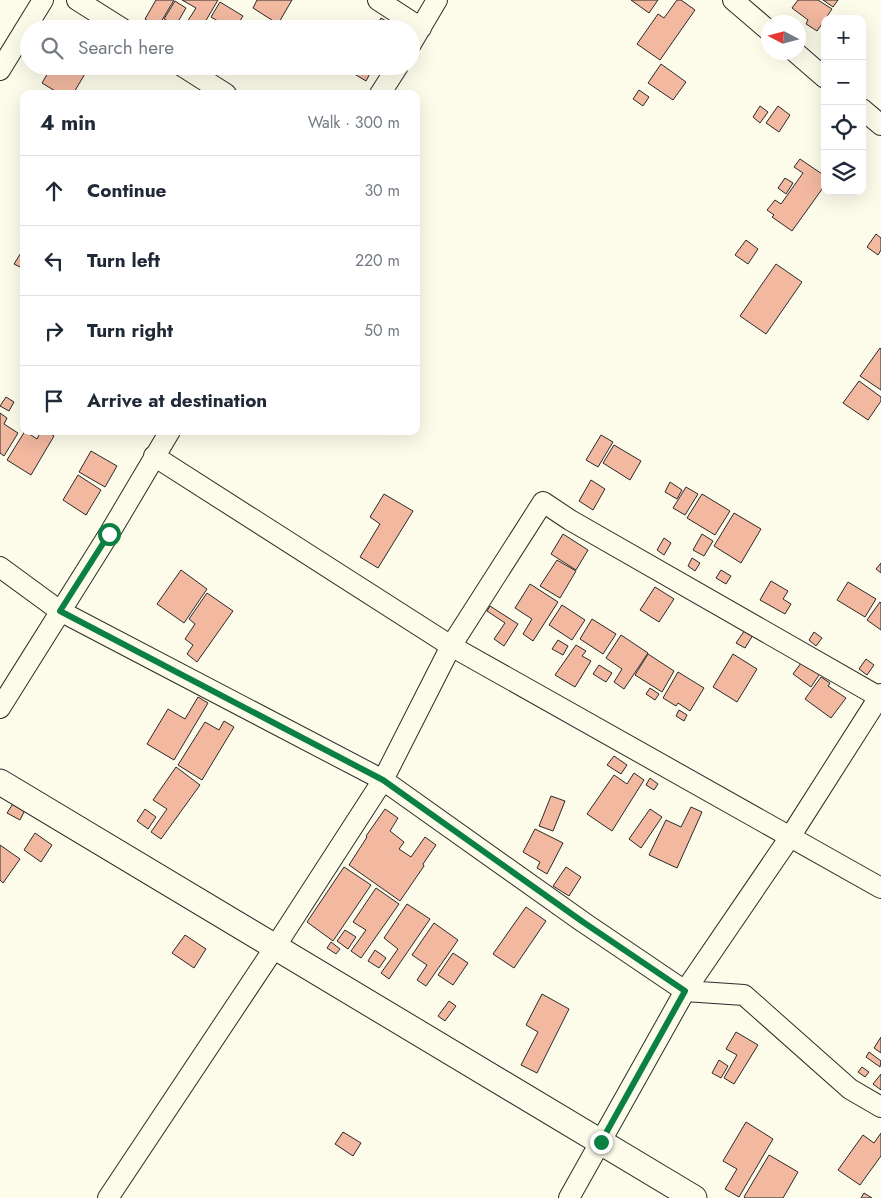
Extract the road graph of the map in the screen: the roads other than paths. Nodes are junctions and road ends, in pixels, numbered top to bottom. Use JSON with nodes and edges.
{"nodes":[{"id":1,"x":43,"y":0,"type":"edge"},
{"id":2,"x":77,"y":0,"type":"edge"},
{"id":3,"x":378,"y":0,"type":"edge"},
{"id":4,"x":438,"y":0,"type":"edge"},
{"id":5,"x":733,"y":0,"type":"edge"},
{"id":6,"x":31,"y":20,"type":"edge"},
{"id":7,"x":109,"y":20,"type":"edge"},
{"id":8,"x":399,"y":20,"type":"edge"},
{"id":9,"x":761,"y":24,"type":"edge"},
{"id":10,"x":420,"y":29,"type":"edge"},
{"id":11,"x":20,"y":37,"type":"edge"},
{"id":12,"x":804,"y":60,"type":"edge"},
{"id":13,"x":0,"y":70,"type":"edge"},
{"id":14,"x":196,"y":75,"type":"edge"},
{"id":15,"x":392,"y":75,"type":"edge"},
{"id":16,"x":821,"y":75,"type":"edge"},
{"id":17,"x":220,"y":90,"type":"edge"},
{"id":18,"x":383,"y":90,"type":"edge"},
{"id":19,"x":866,"y":113,"type":"edge"},
{"id":20,"x":881,"y":125,"type":"edge"},
{"id":21,"x":167,"y":435,"type":"edge"},
{"id":22,"x":154,"y":456,"type":"junction"},
{"id":23,"x":0,"y":567,"type":"edge"},
{"id":24,"x":60,"y":611,"type":"junction"},
{"id":25,"x":451,"y":646,"type":"junction"},
{"id":26,"x":880,"y":696,"type":"edge"},
{"id":27,"x":0,"y":708,"type":"edge"},
{"id":28,"x":383,"y":780,"type":"junction"},
{"id":29,"x":0,"y":782,"type":"edge"},
{"id":30,"x":790,"y":837,"type":"junction"},
{"id":31,"x":881,"y":888,"type":"edge"},
{"id":32,"x":275,"y":947,"type":"junction"},
{"id":33,"x":685,"y":991,"type":"junction"},
{"id":34,"x":881,"y":1107,"type":"edge"},
{"id":35,"x":601,"y":1142,"type":"junction"},
{"id":36,"x":108,"y":1198,"type":"edge"},
{"id":37,"x":569,"y":1198,"type":"edge"},
{"id":38,"x":694,"y":1198,"type":"edge"}],
"edges":[{"from":1,"to":6,"type":"street"},
{"from":2,"to":7,"type":"street"},
{"from":3,"to":8,"type":"street"},
{"from":4,"to":10,"type":"street"},
{"from":5,"to":9,"type":"street"},
{"from":11,"to":13,"type":"street"},
{"from":12,"to":16,"type":"street"},
{"from":14,"to":17,"type":"street"},
{"from":15,"to":18,"type":"street"},
{"from":19,"to":20,"type":"street"},
{"from":21,"to":22,"type":"street"},
{"from":22,"to":24,"type":"street"},
{"from":22,"to":25,"type":"street"},
{"from":23,"to":24,"type":"street"},
{"from":24,"to":27,"type":"street"},
{"from":24,"to":28,"type":"street"},
{"from":25,"to":26,"type":"street"},
{"from":25,"to":28,"type":"street"},
{"from":25,"to":30,"type":"street"},
{"from":26,"to":30,"type":"street"},
{"from":28,"to":32,"type":"street"},
{"from":28,"to":33,"type":"street"},
{"from":29,"to":32,"type":"street"},
{"from":30,"to":31,"type":"street"},
{"from":30,"to":33,"type":"street"},
{"from":32,"to":35,"type":"street"},
{"from":32,"to":36,"type":"street"},
{"from":33,"to":34,"type":"street"},
{"from":33,"to":35,"type":"street"},
{"from":35,"to":37,"type":"street"},
{"from":35,"to":38,"type":"street"}]}
